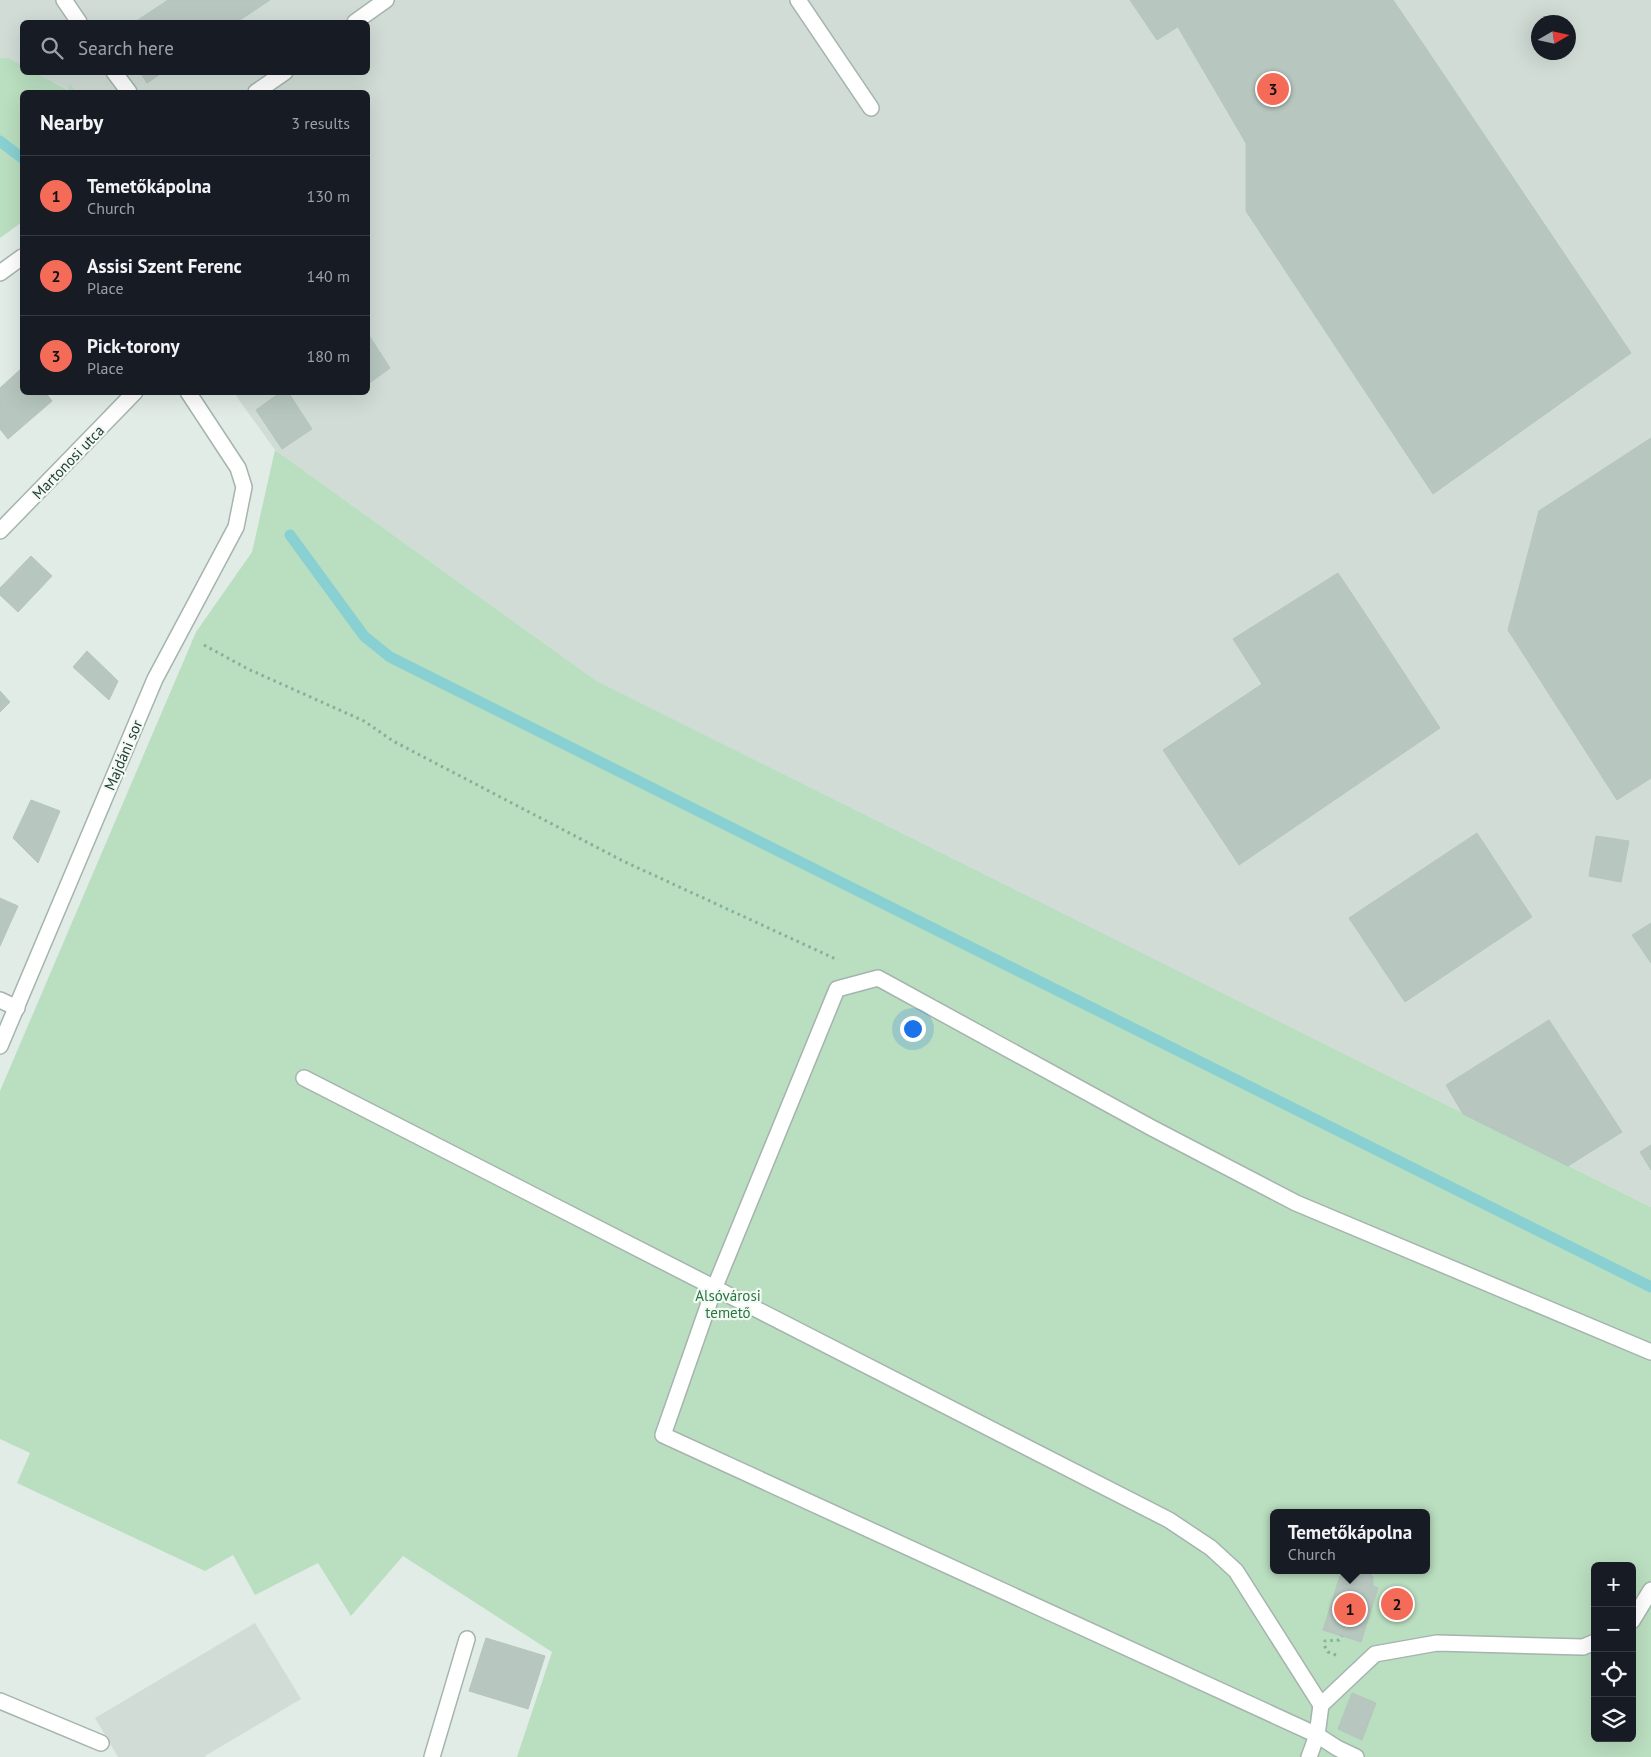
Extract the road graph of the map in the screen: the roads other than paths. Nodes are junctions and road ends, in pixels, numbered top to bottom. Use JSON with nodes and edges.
{"nodes":[{"id":1,"x":64,"y":0,"type":"edge"},
{"id":2,"x":386,"y":0,"type":"edge"},
{"id":3,"x":798,"y":0,"type":"edge"},
{"id":4,"x":78,"y":20,"type":"edge"},
{"id":5,"x":358,"y":20,"type":"edge"},
{"id":6,"x":116,"y":75,"type":"edge"},
{"id":7,"x":280,"y":75,"type":"edge"},
{"id":8,"x":128,"y":90,"type":"edge"},
{"id":9,"x":259,"y":90,"type":"edge"},
{"id":10,"x":871,"y":108,"type":"dead end"},
{"id":11,"x":20,"y":258,"type":"edge"},
{"id":12,"x":0,"y":273,"type":"edge"},
{"id":13,"x":132,"y":395,"type":"edge"},
{"id":14,"x":190,"y":395,"type":"edge"},
{"id":15,"x":0,"y":531,"type":"edge"},
{"id":16,"x":0,"y":1000,"type":"edge"},
{"id":17,"x":17,"y":1008,"type":"junction"},
{"id":18,"x":0,"y":1046,"type":"edge"},
{"id":19,"x":304,"y":1078,"type":"dead end"},
{"id":20,"x":714,"y":1289,"type":"junction"},
{"id":21,"x":1651,"y":1352,"type":"edge"},
{"id":22,"x":1651,"y":1590,"type":"edge"},
{"id":23,"x":1636,"y":1614,"type":"edge"},
{"id":24,"x":467,"y":1639,"type":"dead end"},
{"id":25,"x":1591,"y":1644,"type":"edge"},
{"id":26,"x":0,"y":1701,"type":"edge"},
{"id":27,"x":1321,"y":1705,"type":"junction"},
{"id":28,"x":1317,"y":1735,"type":"junction"},
{"id":29,"x":101,"y":1743,"type":"dead end"},
{"id":30,"x":432,"y":1757,"type":"edge"},
{"id":31,"x":1309,"y":1757,"type":"edge"},
{"id":32,"x":1356,"y":1757,"type":"edge"}],
"edges":[{"from":1,"to":4,"type":"street"},
{"from":2,"to":5,"type":"street"},
{"from":3,"to":10,"type":"street"},
{"from":6,"to":8,"type":"street"},
{"from":7,"to":9,"type":"street"},
{"from":11,"to":12,"type":"street"},
{"from":13,"to":15,"type":"street","name":"Martonosi utca"},
{"from":14,"to":17,"type":"street","name":"Majdáni sor"},
{"from":16,"to":17,"type":"street"},
{"from":17,"to":18,"type":"street","name":"Majdáni sor"},
{"from":19,"to":20,"type":"street"},
{"from":20,"to":21,"type":"street"},
{"from":20,"to":27,"type":"street"},
{"from":20,"to":28,"type":"street"},
{"from":22,"to":23,"type":"street"},
{"from":24,"to":30,"type":"street"},
{"from":25,"to":27,"type":"street"},
{"from":26,"to":29,"type":"street"},
{"from":27,"to":28,"type":"street"},
{"from":28,"to":31,"type":"street"},
{"from":28,"to":32,"type":"street"}]}
